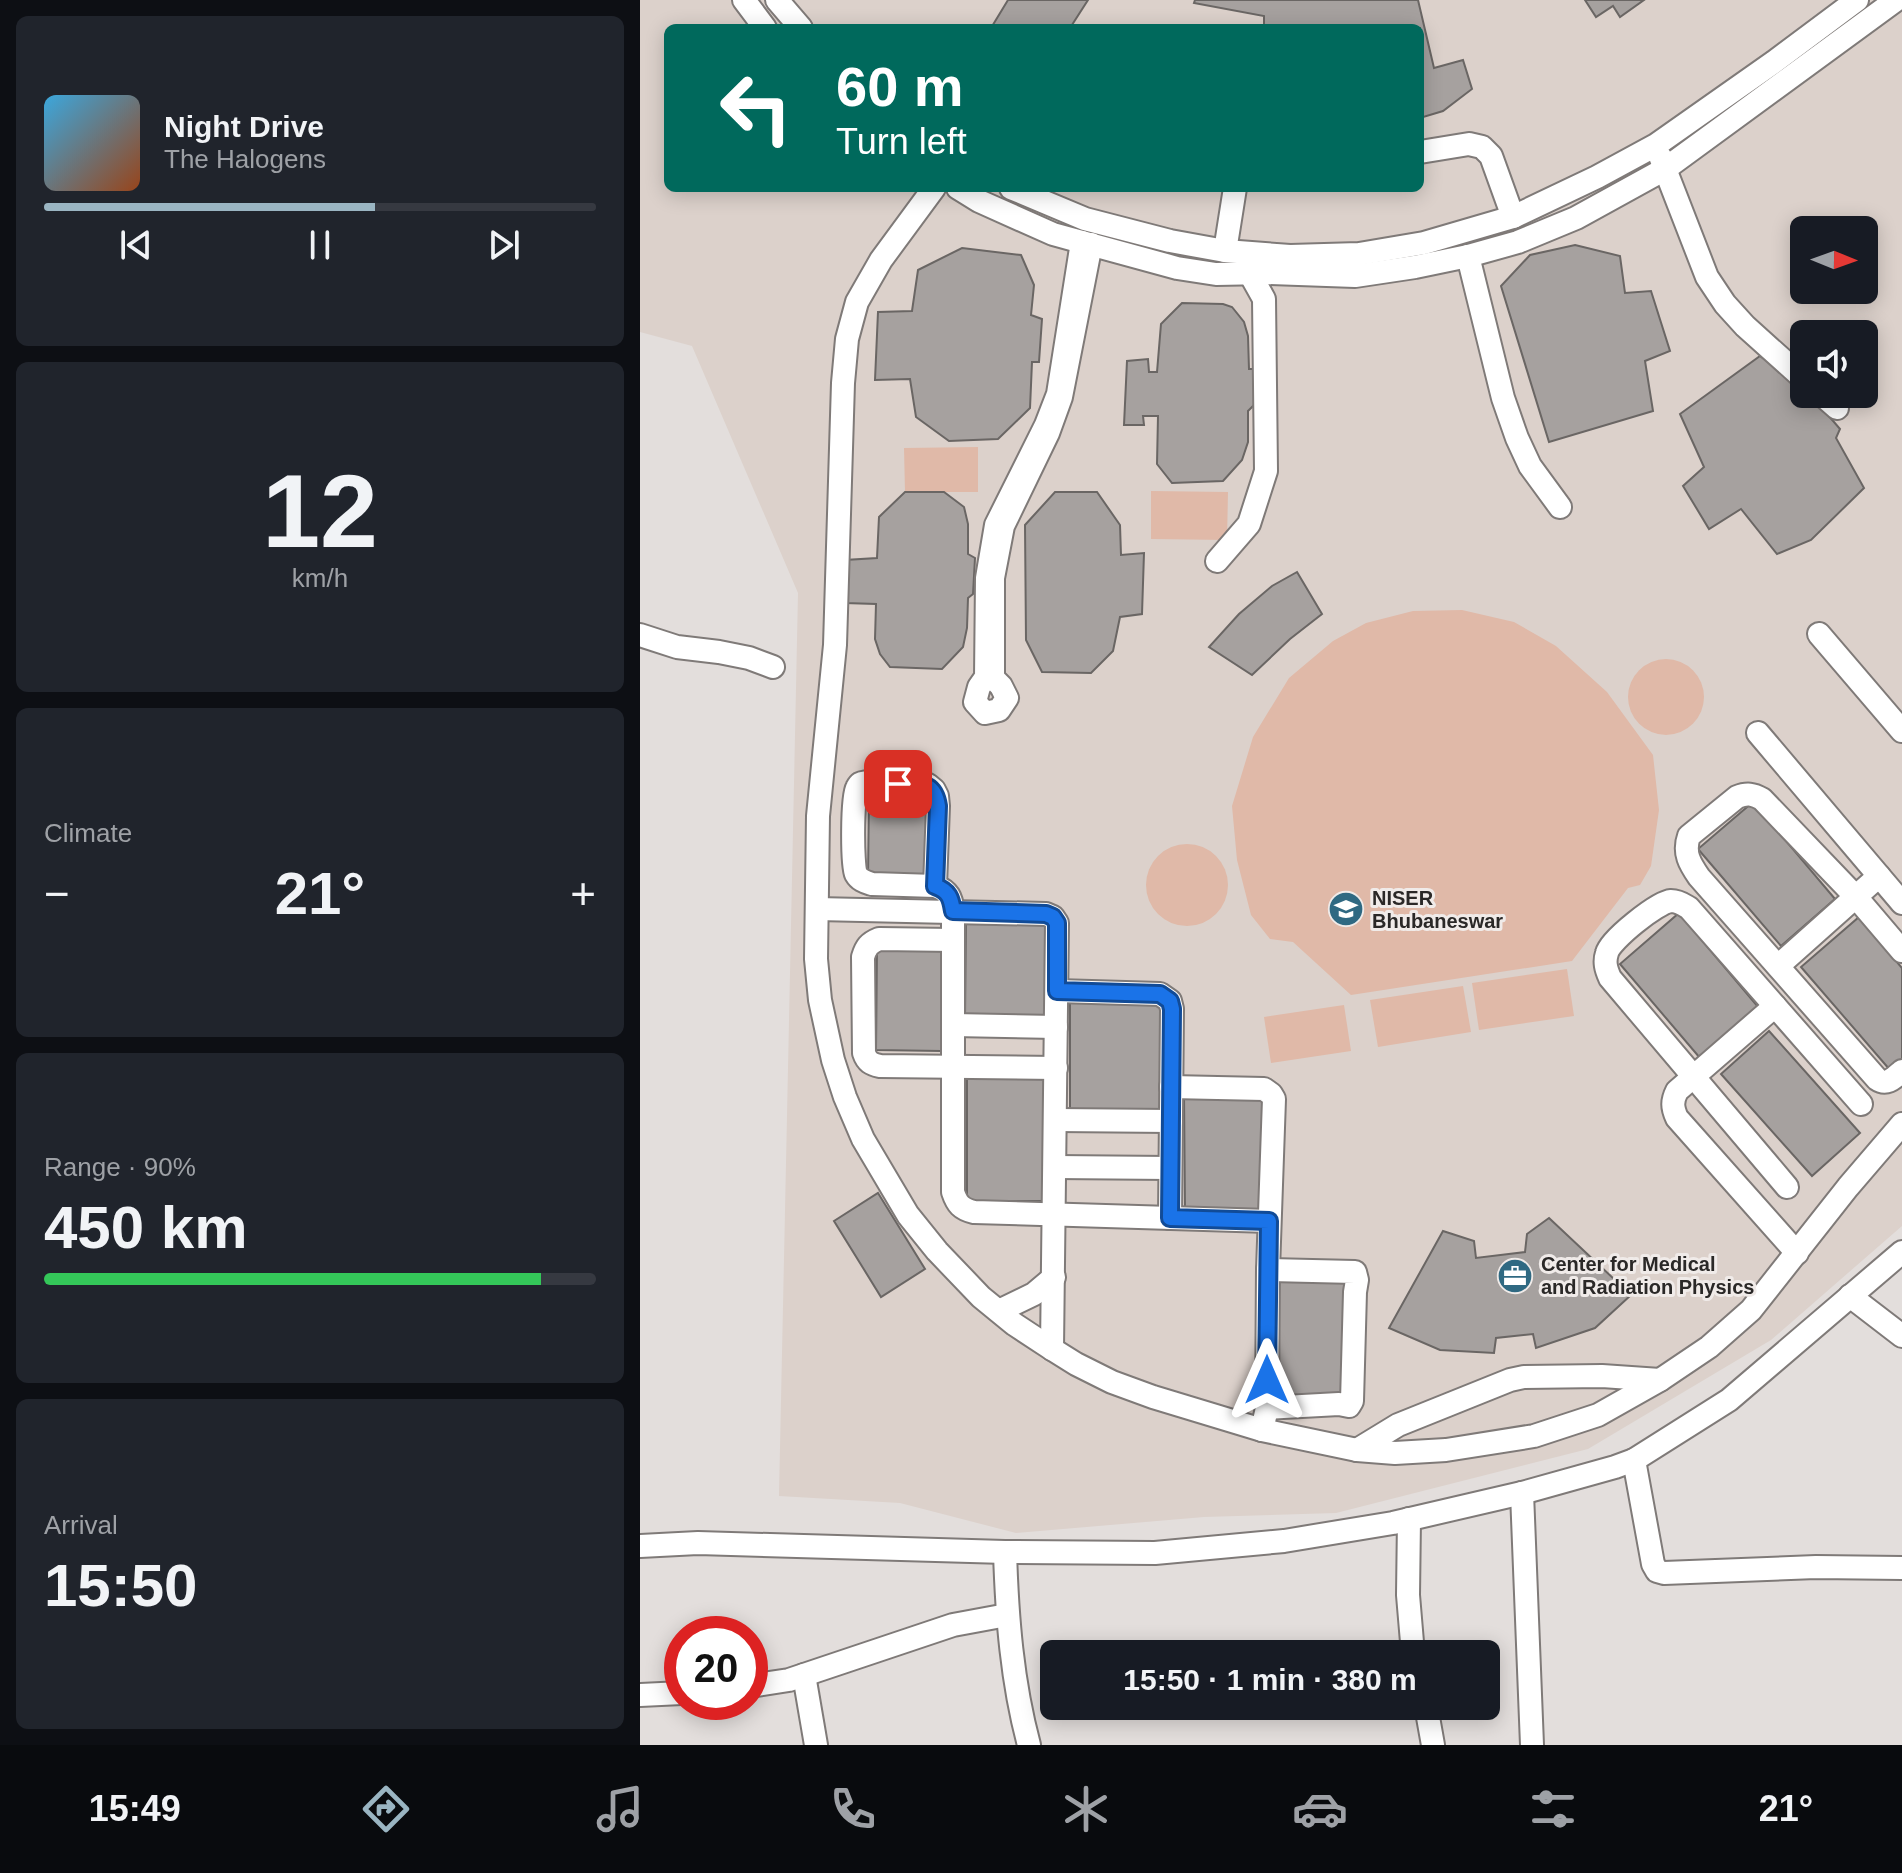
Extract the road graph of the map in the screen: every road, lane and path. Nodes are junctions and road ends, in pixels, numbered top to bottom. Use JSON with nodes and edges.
{"nodes":[{"id":1,"x":744,"y":0,"type":"edge"},
{"id":2,"x":777,"y":0,"type":"edge"},
{"id":3,"x":1857,"y":0,"type":"edge"},
{"id":4,"x":1896,"y":0,"type":"edge"},
{"id":5,"x":762,"y":24,"type":"edge"},
{"id":6,"x":798,"y":24,"type":"edge"},
{"id":7,"x":1656,"y":145,"type":"junction"},
{"id":8,"x":1424,"y":151,"type":"edge"},
{"id":9,"x":1665,"y":169,"type":"junction"},
{"id":10,"x":931,"y":192,"type":"edge"},
{"id":11,"x":964,"y":192,"type":"edge"},
{"id":12,"x":1021,"y":192,"type":"edge"},
{"id":13,"x":1234,"y":192,"type":"edge"},
{"id":14,"x":1513,"y":217,"type":"junction"},
{"id":15,"x":1087,"y":243,"type":"junction"},
{"id":16,"x":1225,"y":251,"type":"junction"},
{"id":17,"x":1468,"y":256,"type":"junction"},
{"id":18,"x":1250,"y":274,"type":"junction"},
{"id":19,"x":1790,"y":366,"type":"edge"},
{"id":20,"x":1560,"y":507,"type":"dead end"},
{"id":21,"x":1217,"y":561,"type":"dead end"},
{"id":22,"x":1819,"y":634,"type":"dead end"},
{"id":23,"x":640,"y":635,"type":"edge"},
{"id":24,"x":773,"y":667,"type":"dead end"},
{"id":25,"x":1902,"y":731,"type":"edge"},
{"id":26,"x":1758,"y":733,"type":"dead end"},
{"id":27,"x":1879,"y":876,"type":"junction"},
{"id":28,"x":935,"y":886,"type":"junction"},
{"id":29,"x":1856,"y":897,"type":"junction"},
{"id":30,"x":1902,"y":903,"type":"edge"},
{"id":31,"x":817,"y":909,"type":"junction"},
{"id":32,"x":953,"y":911,"type":"junction"},
{"id":33,"x":953,"y":940,"type":"junction"},
{"id":34,"x":1902,"y":951,"type":"edge"},
{"id":35,"x":1778,"y":966,"type":"junction"},
{"id":36,"x":1057,"y":991,"type":"junction"},
{"id":37,"x":1775,"y":1006,"type":"junction"},
{"id":38,"x":953,"y":1025,"type":"junction"},
{"id":39,"x":1056,"y":1027,"type":"junction"},
{"id":40,"x":952,"y":1067,"type":"junction"},
{"id":41,"x":1056,"y":1068,"type":"junction"},
{"id":42,"x":1902,"y":1071,"type":"edge"},
{"id":43,"x":1694,"y":1077,"type":"junction"},
{"id":44,"x":1171,"y":1087,"type":"junction"},
{"id":45,"x":1861,"y":1104,"type":"dead end"},
{"id":46,"x":1056,"y":1120,"type":"junction"},
{"id":47,"x":1171,"y":1121,"type":"junction"},
{"id":48,"x":1902,"y":1124,"type":"edge"},
{"id":49,"x":1055,"y":1167,"type":"junction"},
{"id":50,"x":1170,"y":1168,"type":"junction"},
{"id":51,"x":1787,"y":1187,"type":"dead end"},
{"id":52,"x":1054,"y":1216,"type":"junction"},
{"id":53,"x":1170,"y":1218,"type":"junction"},
{"id":54,"x":1269,"y":1221,"type":"junction"},
{"id":55,"x":1902,"y":1252,"type":"edge"},
{"id":56,"x":1797,"y":1253,"type":"junction"},
{"id":57,"x":1268,"y":1270,"type":"junction"},
{"id":58,"x":1054,"y":1277,"type":"junction"},
{"id":59,"x":1850,"y":1296,"type":"junction"},
{"id":60,"x":999,"y":1311,"type":"junction"},
{"id":61,"x":1902,"y":1336,"type":"edge"},
{"id":62,"x":1052,"y":1349,"type":"junction"},
{"id":63,"x":1660,"y":1380,"type":"junction"},
{"id":64,"x":1267,"y":1408,"type":"junction"},
{"id":65,"x":1262,"y":1430,"type":"junction"},
{"id":66,"x":1357,"y":1450,"type":"junction"},
{"id":67,"x":1634,"y":1460,"type":"junction"},
{"id":68,"x":1522,"y":1493,"type":"junction"},
{"id":69,"x":1409,"y":1519,"type":"junction"},
{"id":70,"x":640,"y":1546,"type":"edge"},
{"id":71,"x":1005,"y":1552,"type":"junction"},
{"id":72,"x":1902,"y":1568,"type":"edge"},
{"id":73,"x":1007,"y":1615,"type":"junction"},
{"id":74,"x":1412,"y":1640,"type":"edge"},
{"id":75,"x":804,"y":1675,"type":"junction"},
{"id":76,"x":768,"y":1683,"type":"edge"},
{"id":77,"x":664,"y":1694,"type":"edge"},
{"id":78,"x":640,"y":1695,"type":"edge"},
{"id":79,"x":1429,"y":1720,"type":"edge"},
{"id":80,"x":816,"y":1745,"type":"edge"},
{"id":81,"x":1029,"y":1745,"type":"edge"},
{"id":82,"x":1433,"y":1745,"type":"edge"},
{"id":83,"x":1532,"y":1745,"type":"edge"}],
"edges":[{"from":1,"to":5,"type":"street"},
{"from":2,"to":6,"type":"street"},
{"from":3,"to":7,"type":"street"},
{"from":4,"to":9,"type":"street"},
{"from":7,"to":9,"type":"street"},
{"from":7,"to":14,"type":"street"},
{"from":8,"to":14,"type":"street"},
{"from":9,"to":17,"type":"street"},
{"from":9,"to":19,"type":"street"},
{"from":10,"to":31,"type":"street"},
{"from":11,"to":15,"type":"street"},
{"from":12,"to":16,"type":"street"},
{"from":13,"to":16,"type":"street"},
{"from":14,"to":16,"type":"street"},
{"from":15,"to":15,"type":"street"},
{"from":15,"to":18,"type":"street"},
{"from":17,"to":18,"type":"street"},
{"from":17,"to":20,"type":"street"},
{"from":18,"to":21,"type":"street"},
{"from":22,"to":25,"type":"street"},
{"from":23,"to":24,"type":"street"},
{"from":26,"to":27,"type":"street"},
{"from":27,"to":29,"type":"street"},
{"from":27,"to":30,"type":"street"},
{"from":28,"to":28,"type":"street"},
{"from":28,"to":32,"type":"street"},
{"from":29,"to":34,"type":"street"},
{"from":29,"to":35,"type":"street"},
{"from":29,"to":35,"type":"street"},
{"from":31,"to":32,"type":"street"},
{"from":31,"to":60,"type":"street"},
{"from":32,"to":33,"type":"street"},
{"from":32,"to":36,"type":"street"},
{"from":33,"to":38,"type":"street"},
{"from":33,"to":40,"type":"street"},
{"from":35,"to":42,"type":"street"},
{"from":36,"to":39,"type":"street"},
{"from":36,"to":44,"type":"street"},
{"from":37,"to":43,"type":"street"},
{"from":37,"to":43,"type":"street"},
{"from":37,"to":45,"type":"street"},
{"from":38,"to":39,"type":"street"},
{"from":38,"to":40,"type":"street"},
{"from":39,"to":41,"type":"street"},
{"from":40,"to":41,"type":"street"},
{"from":40,"to":52,"type":"street"},
{"from":41,"to":46,"type":"street"},
{"from":43,"to":51,"type":"street"},
{"from":43,"to":56,"type":"street"},
{"from":44,"to":47,"type":"street"},
{"from":44,"to":54,"type":"street"},
{"from":46,"to":47,"type":"street"},
{"from":46,"to":49,"type":"street"},
{"from":47,"to":50,"type":"street"},
{"from":48,"to":56,"type":"street"},
{"from":49,"to":50,"type":"street"},
{"from":49,"to":52,"type":"street"},
{"from":50,"to":53,"type":"street"},
{"from":52,"to":53,"type":"street"},
{"from":52,"to":58,"type":"street"},
{"from":53,"to":54,"type":"street"},
{"from":54,"to":57,"type":"street"},
{"from":55,"to":59,"type":"street"},
{"from":56,"to":63,"type":"street"},
{"from":57,"to":64,"type":"street"},
{"from":57,"to":64,"type":"street"},
{"from":58,"to":60,"type":"street"},
{"from":58,"to":62,"type":"street"},
{"from":59,"to":61,"type":"street"},
{"from":59,"to":67,"type":"street"},
{"from":60,"to":62,"type":"street"},
{"from":62,"to":65,"type":"street"},
{"from":63,"to":66,"type":"street"},
{"from":63,"to":66,"type":"street"},
{"from":64,"to":65,"type":"street"},
{"from":65,"to":66,"type":"street"},
{"from":67,"to":68,"type":"street"},
{"from":67,"to":72,"type":"street"},
{"from":68,"to":69,"type":"street"},
{"from":68,"to":83,"type":"street"},
{"from":69,"to":71,"type":"street"},
{"from":69,"to":74,"type":"street"},
{"from":70,"to":71,"type":"street"},
{"from":71,"to":73,"type":"street"},
{"from":73,"to":75,"type":"street"},
{"from":73,"to":81,"type":"street"},
{"from":75,"to":76,"type":"street"},
{"from":75,"to":80,"type":"street"},
{"from":77,"to":78,"type":"street"},
{"from":79,"to":82,"type":"street"}]}
